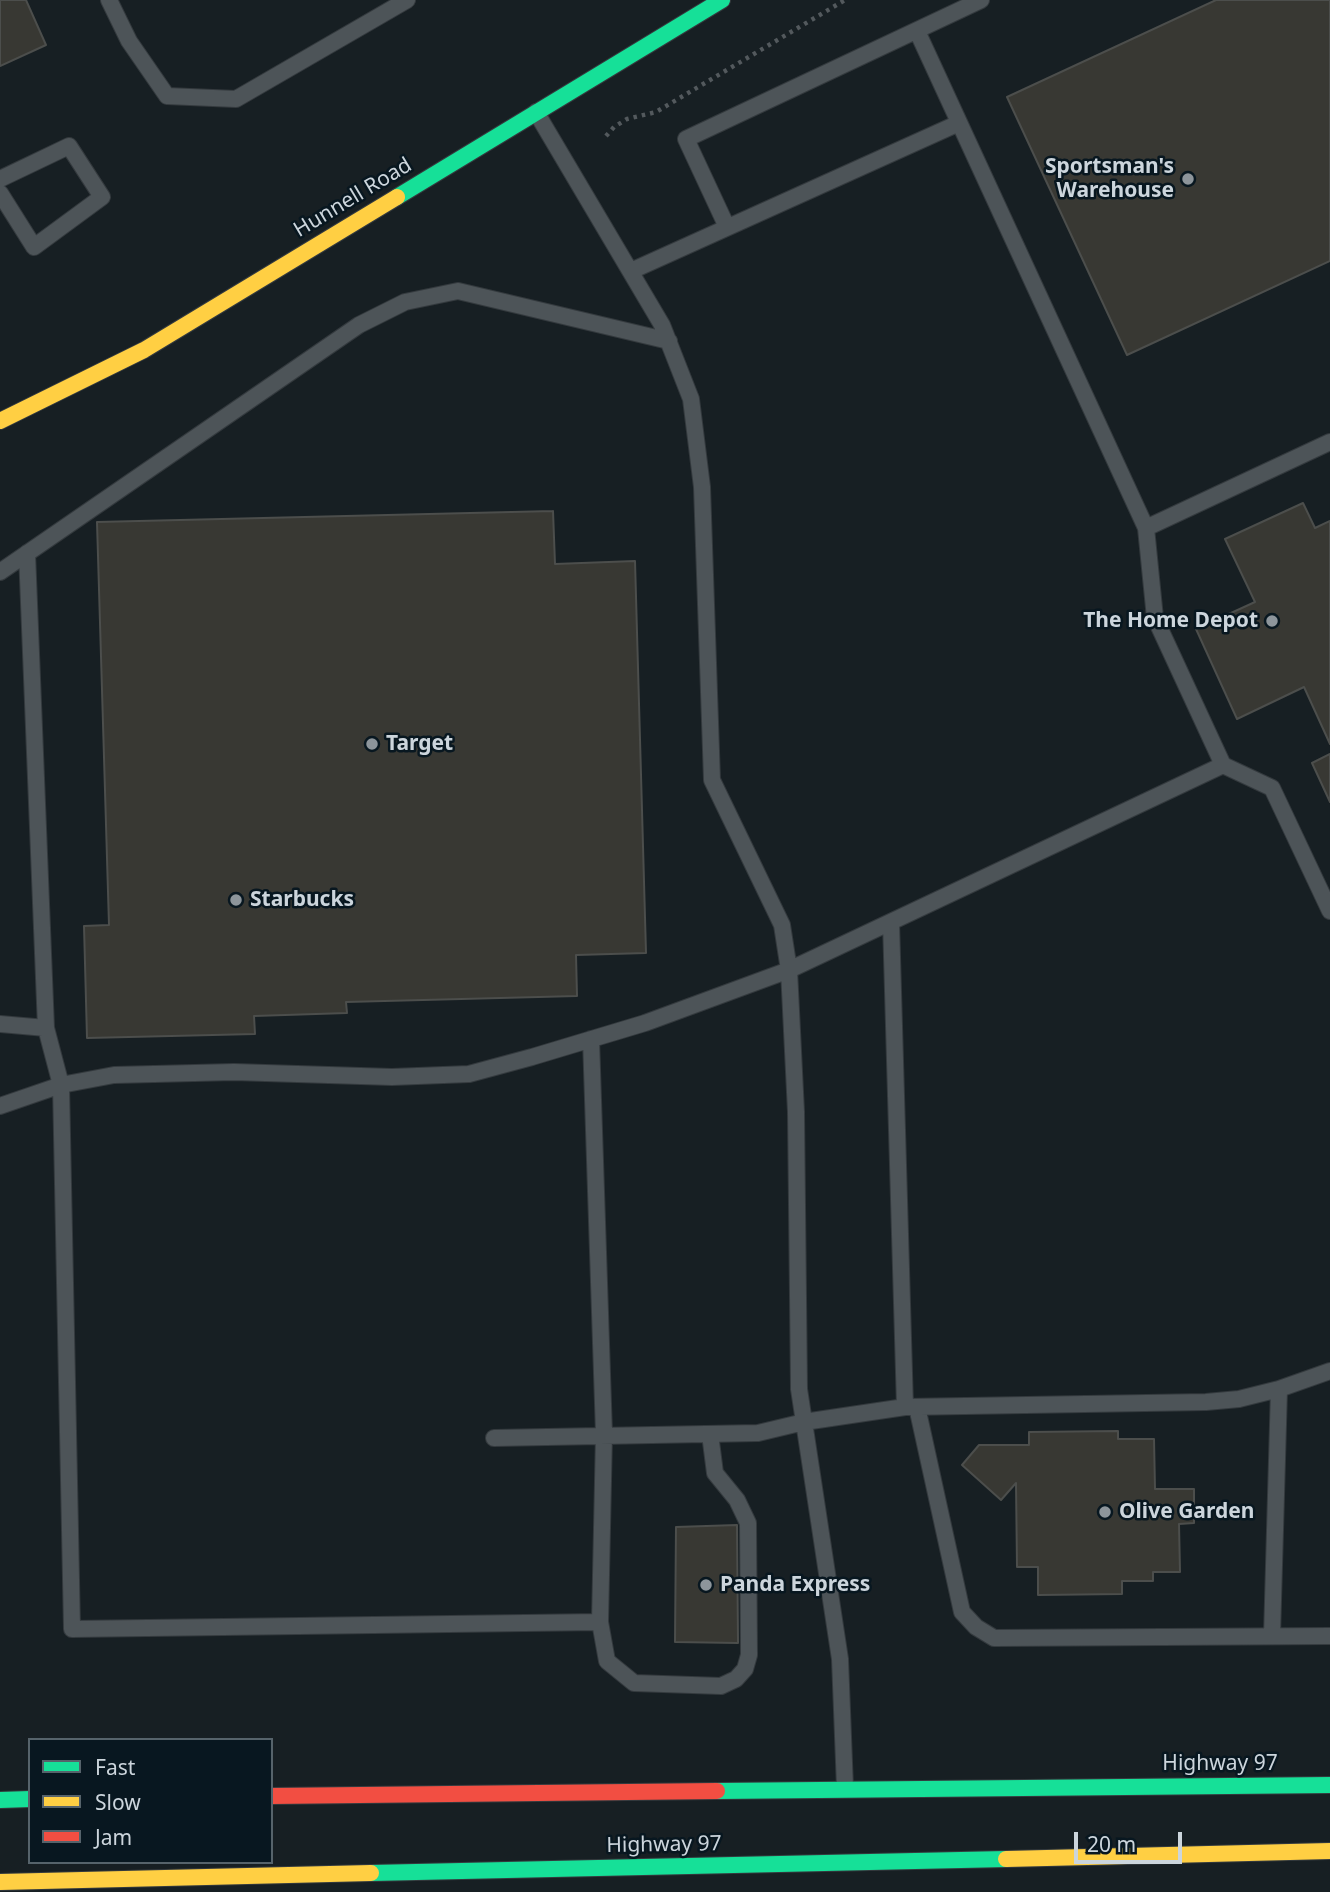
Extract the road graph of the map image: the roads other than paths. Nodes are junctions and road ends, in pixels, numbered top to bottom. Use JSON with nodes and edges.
{"nodes":[{"id":1,"x":109,"y":0,"type":"edge"},
{"id":2,"x":407,"y":0,"type":"edge"},
{"id":3,"x":722,"y":0,"type":"edge"},
{"id":4,"x":981,"y":0,"type":"edge"},
{"id":5,"x":917,"y":31,"type":"junction"},
{"id":6,"x":536,"y":112,"type":"junction"},
{"id":7,"x":959,"y":123,"type":"junction"},
{"id":8,"x":0,"y":179,"type":"edge"},
{"id":9,"x":0,"y":194,"type":"edge"},
{"id":10,"x":727,"y":227,"type":"junction"},
{"id":11,"x":631,"y":271,"type":"junction"},
{"id":12,"x":669,"y":341,"type":"junction"},
{"id":13,"x":1,"y":419,"type":"edge"},
{"id":14,"x":1330,"y":442,"type":"edge"},
{"id":15,"x":1146,"y":528,"type":"junction"},
{"id":16,"x":27,"y":553,"type":"junction"},
{"id":17,"x":0,"y":572,"type":"edge"},
{"id":18,"x":1223,"y":765,"type":"junction"},
{"id":19,"x":1330,"y":911,"type":"edge"},
{"id":20,"x":891,"y":922,"type":"junction"},
{"id":21,"x":789,"y":970,"type":"junction"},
{"id":22,"x":0,"y":1024,"type":"edge"},
{"id":23,"x":46,"y":1028,"type":"junction"},
{"id":24,"x":591,"y":1039,"type":"junction"},
{"id":25,"x":61,"y":1085,"type":"junction"},
{"id":26,"x":0,"y":1106,"type":"edge"},
{"id":27,"x":1330,"y":1371,"type":"edge"},
{"id":28,"x":1279,"y":1390,"type":"junction"},
{"id":29,"x":911,"y":1407,"type":"junction"},
{"id":30,"x":804,"y":1422,"type":"junction"},
{"id":31,"x":604,"y":1434,"type":"junction"},
{"id":32,"x":710,"y":1434,"type":"junction"},
{"id":33,"x":494,"y":1438,"type":"dead end"},
{"id":34,"x":600,"y":1622,"type":"junction"},
{"id":35,"x":1272,"y":1636,"type":"junction"},
{"id":36,"x":1330,"y":1636,"type":"edge"},
{"id":37,"x":1330,"y":1785,"type":"edge"},
{"id":38,"x":845,"y":1788,"type":"junction"},
{"id":39,"x":273,"y":1796,"type":"edge"},
{"id":40,"x":28,"y":1799,"type":"edge"},
{"id":41,"x":0,"y":1800,"type":"edge"},
{"id":42,"x":1330,"y":1851,"type":"edge"},
{"id":43,"x":0,"y":1882,"type":"edge"}],
"edges":[{"from":1,"to":2,"type":"lane"},
{"from":3,"to":6,"type":"main road","name":"Hunnell Road"},
{"from":4,"to":5,"type":"lane"},
{"from":5,"to":7,"type":"lane"},
{"from":5,"to":10,"type":"lane"},
{"from":6,"to":11,"type":"lane"},
{"from":6,"to":13,"type":"main road","name":"Hunnell Road"},
{"from":7,"to":10,"type":"lane"},
{"from":7,"to":15,"type":"lane"},
{"from":8,"to":9,"type":"lane"},
{"from":10,"to":11,"type":"lane"},
{"from":11,"to":12,"type":"lane"},
{"from":12,"to":16,"type":"lane"},
{"from":12,"to":21,"type":"lane"},
{"from":14,"to":15,"type":"lane"},
{"from":15,"to":18,"type":"lane"},
{"from":16,"to":17,"type":"lane"},
{"from":16,"to":23,"type":"lane"},
{"from":18,"to":19,"type":"lane"},
{"from":18,"to":20,"type":"lane"},
{"from":20,"to":21,"type":"lane"},
{"from":20,"to":29,"type":"lane"},
{"from":21,"to":24,"type":"lane"},
{"from":21,"to":30,"type":"lane"},
{"from":22,"to":23,"type":"lane"},
{"from":23,"to":25,"type":"lane"},
{"from":24,"to":25,"type":"lane"},
{"from":24,"to":31,"type":"lane"},
{"from":25,"to":26,"type":"lane"},
{"from":25,"to":34,"type":"lane"},
{"from":27,"to":28,"type":"lane"},
{"from":28,"to":29,"type":"lane"},
{"from":28,"to":35,"type":"lane"},
{"from":29,"to":30,"type":"lane"},
{"from":29,"to":35,"type":"lane"},
{"from":30,"to":32,"type":"lane"},
{"from":30,"to":38,"type":"lane"},
{"from":31,"to":32,"type":"lane"},
{"from":31,"to":33,"type":"lane"},
{"from":31,"to":34,"type":"lane"},
{"from":32,"to":34,"type":"lane"},
{"from":35,"to":36,"type":"lane"},
{"from":37,"to":38,"type":"main road","name":"Highway 97"},
{"from":38,"to":39,"type":"main road","name":"Highway 97"},
{"from":40,"to":41,"type":"main road"},
{"from":42,"to":43,"type":"main road","name":"Highway 97"}]}
